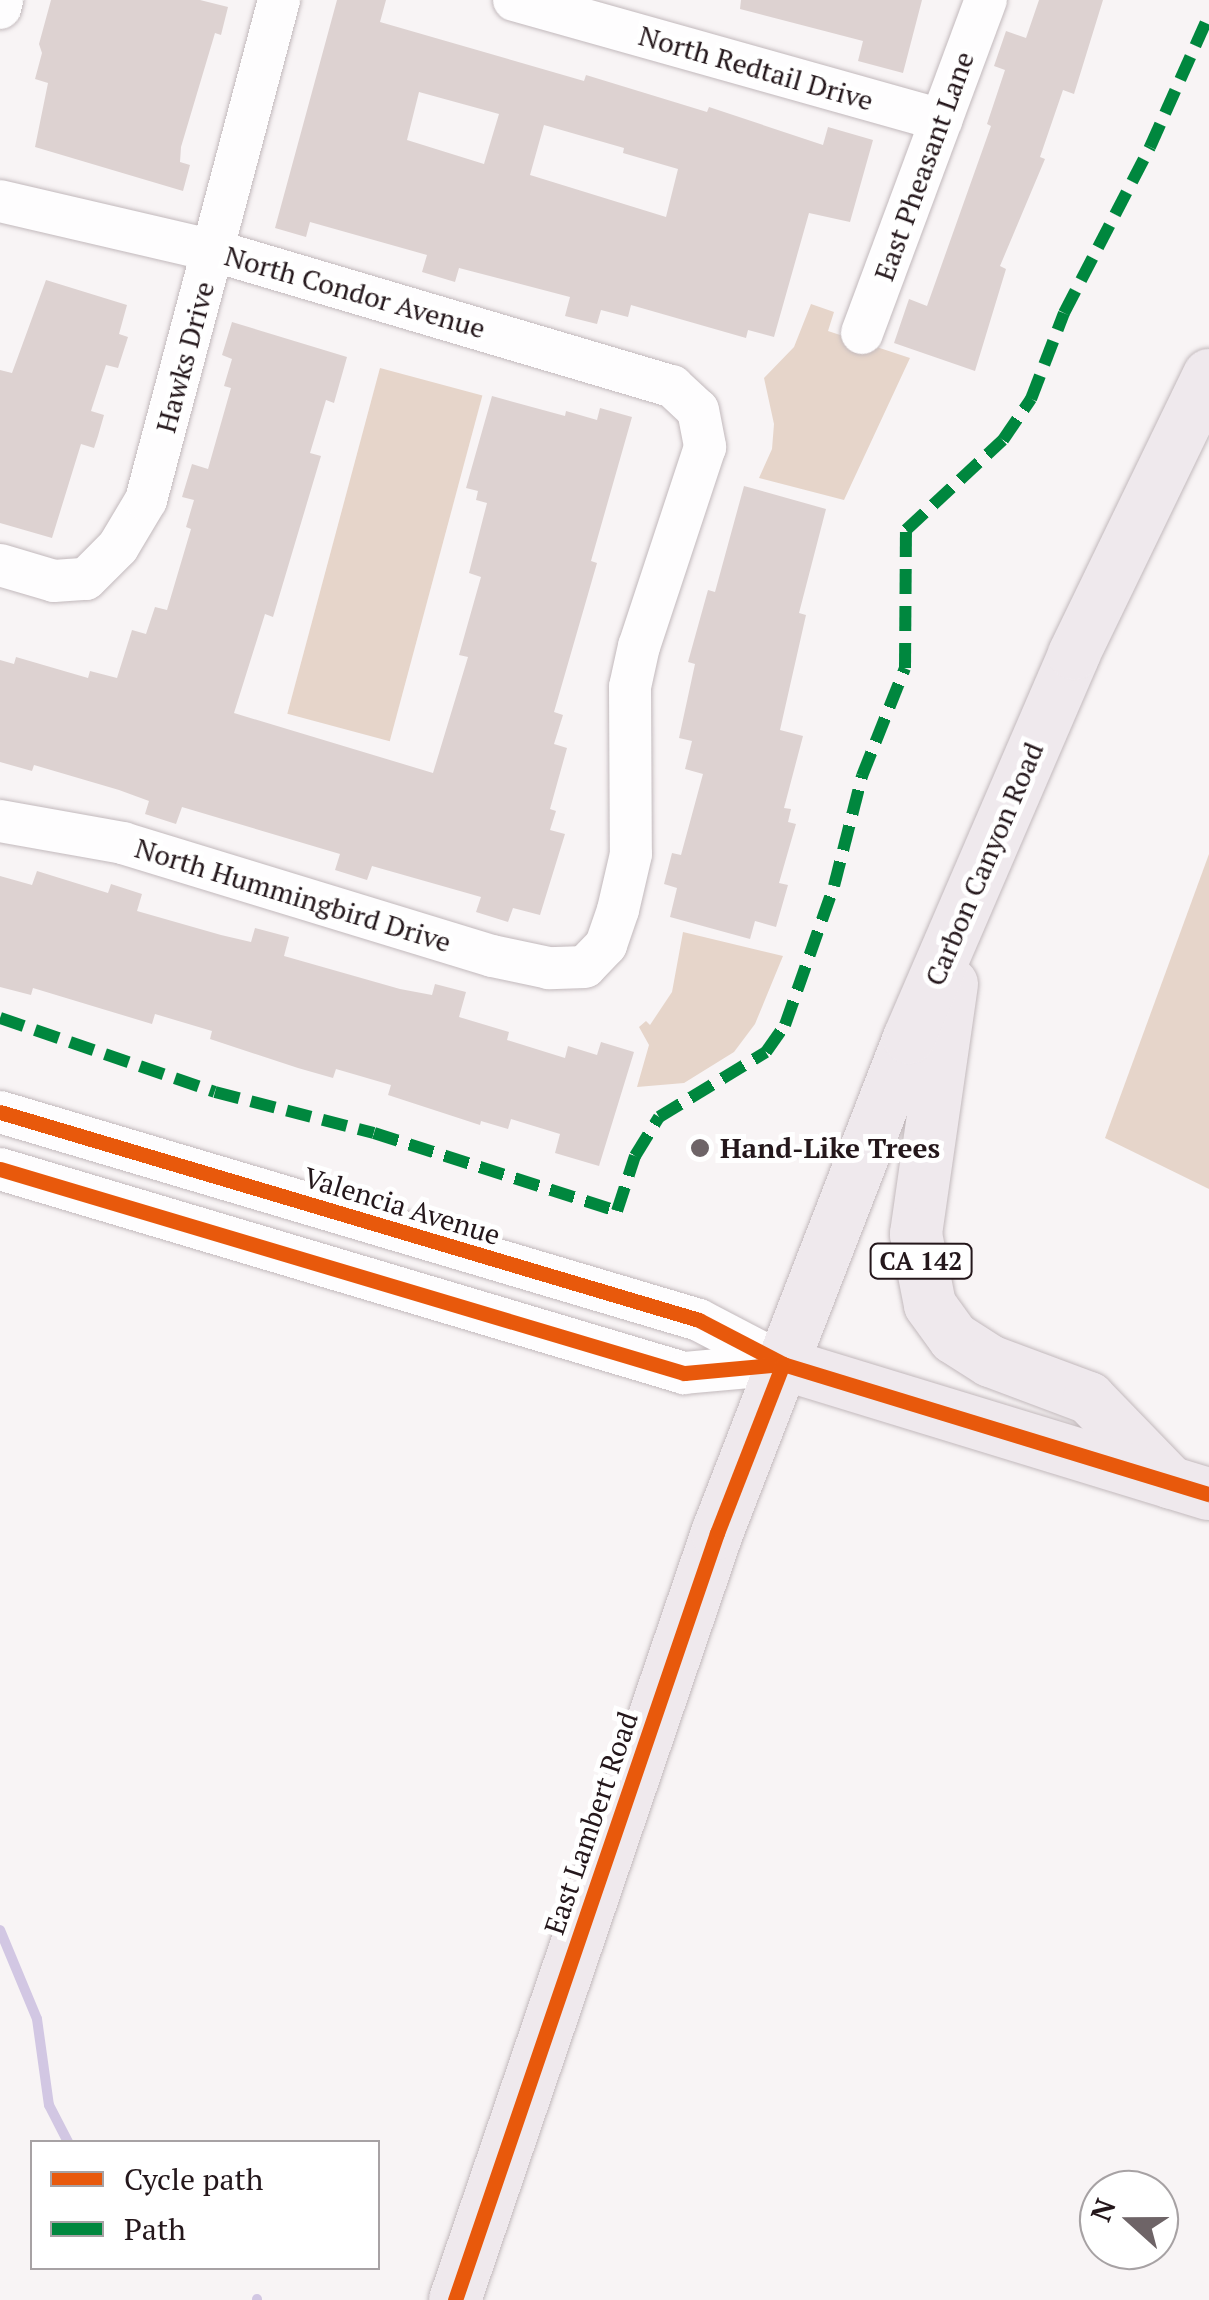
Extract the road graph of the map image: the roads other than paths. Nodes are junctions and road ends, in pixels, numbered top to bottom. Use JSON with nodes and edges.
{"nodes":[{"id":1,"x":2,"y":0,"type":"edge"},
{"id":2,"x":280,"y":0,"type":"edge"},
{"id":3,"x":514,"y":0,"type":"edge"},
{"id":4,"x":986,"y":0,"type":"edge"},
{"id":5,"x":0,"y":8,"type":"edge"},
{"id":6,"x":941,"y":120,"type":"junction"},
{"id":7,"x":0,"y":201,"type":"edge"},
{"id":8,"x":214,"y":250,"type":"junction"},
{"id":9,"x":862,"y":333,"type":"dead end"},
{"id":10,"x":1209,"y":375,"type":"edge"},
{"id":11,"x":0,"y":566,"type":"edge"},
{"id":12,"x":0,"y":820,"type":"edge"},
{"id":13,"x":963,"y":914,"type":"junction"},
{"id":14,"x":585,"y":967,"type":"joint"},
{"id":15,"x":0,"y":1112,"type":"edge"},
{"id":16,"x":0,"y":1169,"type":"edge"},
{"id":17,"x":783,"y":1364,"type":"junction"},
{"id":18,"x":1190,"y":1488,"type":"edge"},
{"id":19,"x":455,"y":2300,"type":"edge"}],
"edges":[{"from":1,"to":5,"type":"street"},
{"from":2,"to":8,"type":"street","name":"Hawks Drive"},
{"from":3,"to":6,"type":"street","name":"North Redtail Drive"},
{"from":4,"to":6,"type":"street","name":"East Pheasant Lane"},
{"from":6,"to":9,"type":"street","name":"East Pheasant Lane"},
{"from":7,"to":8,"type":"street","name":"North Condor Avenue"},
{"from":8,"to":11,"type":"street","name":"Hawks Drive"},
{"from":8,"to":14,"type":"street","name":"North Condor Avenue"},
{"from":10,"to":13,"type":"main road","name":"Carbon Canyon Road","number":"CA 142"},
{"from":12,"to":14,"type":"street","name":"North Hummingbird Drive"},
{"from":13,"to":17,"type":"main road","name":"Carbon Canyon Road","number":"CA 142"},
{"from":13,"to":18,"type":"main road","number":"CA 142"},
{"from":15,"to":17,"type":"street","name":"Valencia Avenue"},
{"from":16,"to":17,"type":"street","name":"Valencia Avenue"},
{"from":17,"to":18,"type":"main road","name":"Valencia Avenue","number":"CA 142"},
{"from":17,"to":19,"type":"main road","name":"East Lambert Road"}]}
